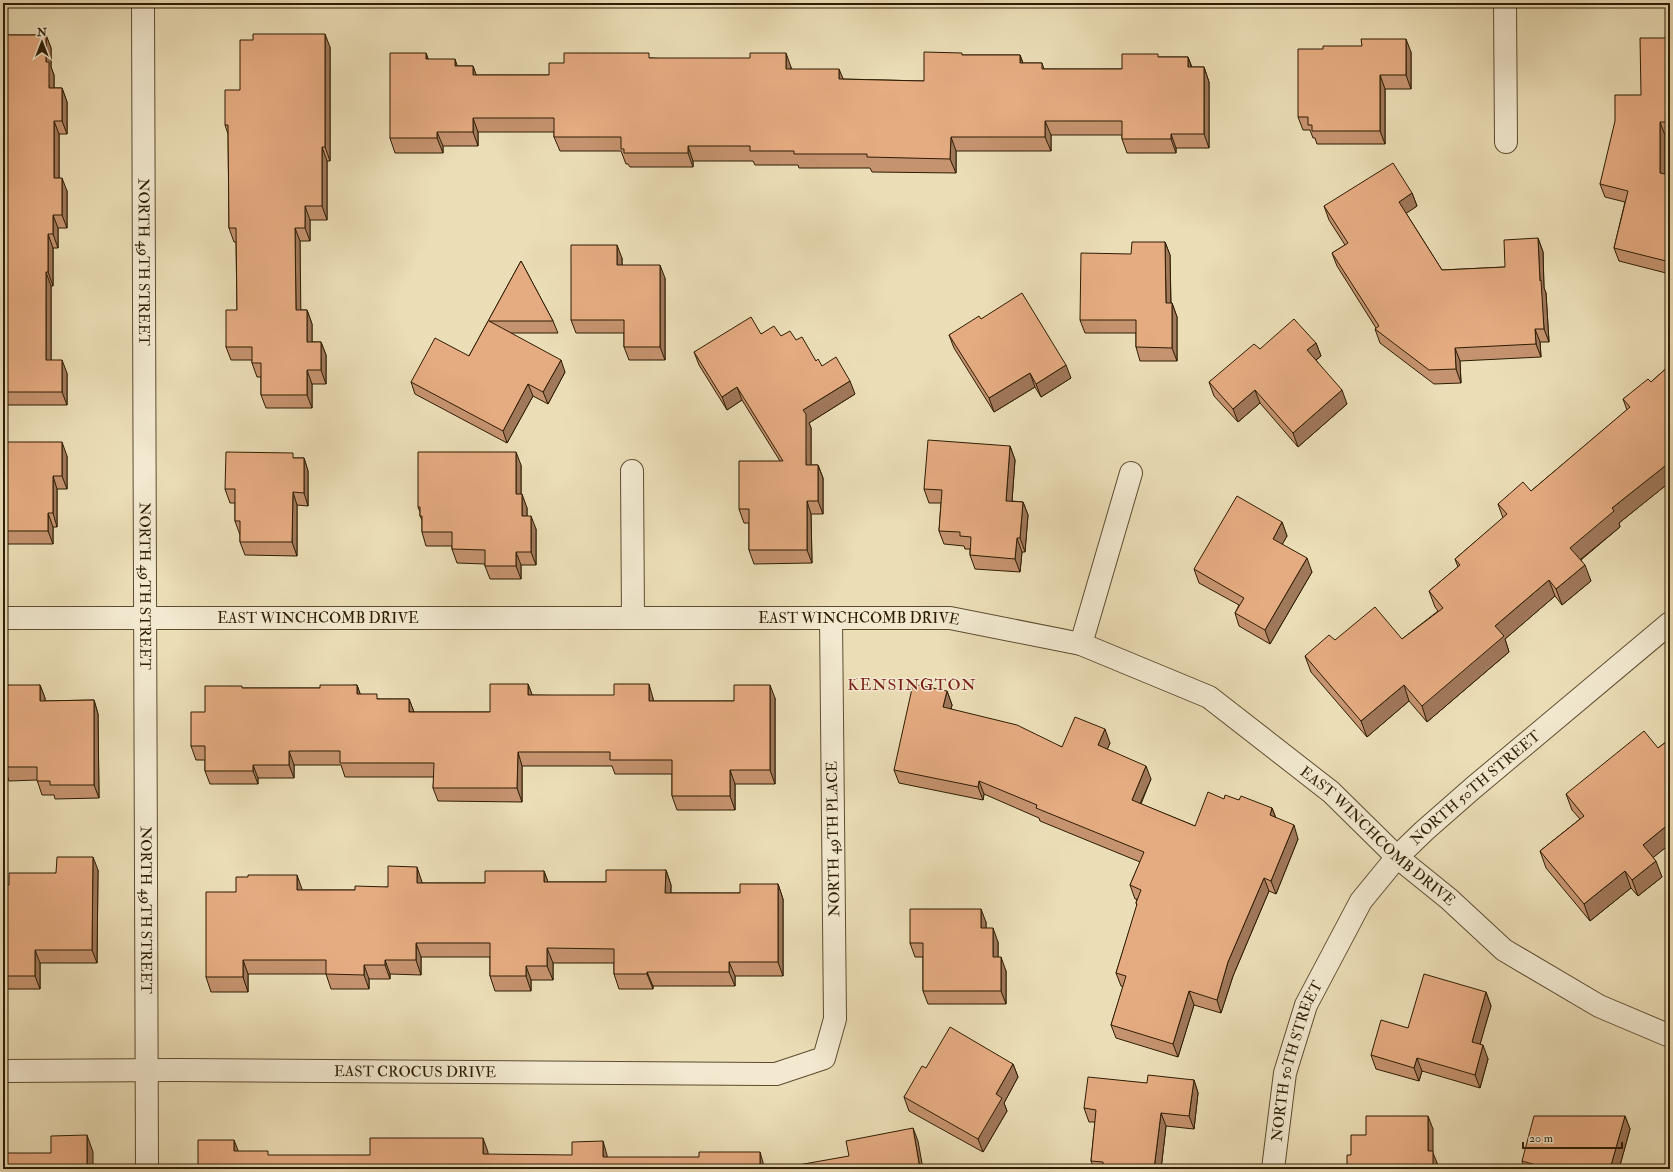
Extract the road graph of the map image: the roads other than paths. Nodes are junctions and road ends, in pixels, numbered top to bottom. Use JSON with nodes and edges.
{"nodes":[{"id":1,"x":143,"y":3,"type":"edge"},
{"id":2,"x":1505,"y":3,"type":"edge"},
{"id":3,"x":1506,"y":142,"type":"dead end"},
{"id":4,"x":632,"y":471,"type":"dead end"},
{"id":5,"x":1131,"y":473,"type":"dead end"},
{"id":6,"x":145,"y":617,"type":"junction"},
{"id":7,"x":3,"y":618,"type":"edge"},
{"id":8,"x":633,"y":618,"type":"junction"},
{"id":9,"x":831,"y":618,"type":"junction"},
{"id":10,"x":1670,"y":623,"type":"edge"},
{"id":11,"x":1081,"y":644,"type":"junction"},
{"id":12,"x":1397,"y":857,"type":"junction"},
{"id":13,"x":1670,"y":1036,"type":"edge"},
{"id":14,"x":824,"y":1058,"type":"joint"},
{"id":15,"x":147,"y":1070,"type":"junction"},
{"id":16,"x":3,"y":1071,"type":"edge"},
{"id":17,"x":147,"y":1169,"type":"edge"},
{"id":18,"x":1273,"y":1169,"type":"edge"}],
"edges":[{"from":1,"to":6,"type":"street","name":"NORTH 49TH STREET"},
{"from":2,"to":3,"type":"street"},
{"from":4,"to":8,"type":"street"},
{"from":5,"to":11,"type":"street"},
{"from":6,"to":7,"type":"street","name":"EAST WINCHCOMB DRIVE"},
{"from":6,"to":8,"type":"street","name":"EAST WINCHCOMB DRIVE"},
{"from":6,"to":15,"type":"street","name":"NORTH 49TH STREET"},
{"from":8,"to":9,"type":"street","name":"EAST WINCHCOMB DRIVE"},
{"from":9,"to":11,"type":"street","name":"EAST WINCHCOMB DRIVE"},
{"from":9,"to":14,"type":"street","name":"NORTH 49TH PLACE"},
{"from":10,"to":12,"type":"street","name":"NORTH 50TH STREET"},
{"from":11,"to":12,"type":"street","name":"EAST WINCHCOMB DRIVE"},
{"from":12,"to":13,"type":"street","name":"EAST WINCHCOMB DRIVE"},
{"from":12,"to":18,"type":"street","name":"NORTH 50TH STREET"},
{"from":14,"to":15,"type":"street","name":"EAST CROCUS DRIVE"},
{"from":15,"to":16,"type":"street","name":"EAST CROCUS DRIVE"},
{"from":15,"to":17,"type":"street","name":"NORTH 49TH STREET"}]}
